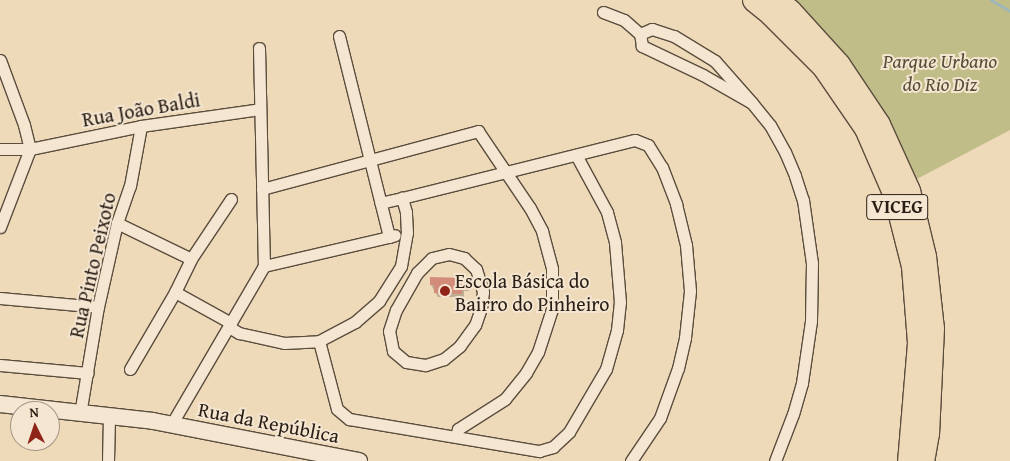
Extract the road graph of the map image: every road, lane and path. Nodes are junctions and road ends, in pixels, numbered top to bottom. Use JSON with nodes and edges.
{"nodes":[{"id":1,"x":753,"y":0,"type":"edge"},
{"id":2,"x":777,"y":0,"type":"edge"},
{"id":3,"x":603,"y":12,"type":"dead end"},
{"id":4,"x":640,"y":34,"type":"junction"},
{"id":5,"x":338,"y":36,"type":"dead end"},
{"id":6,"x":259,"y":48,"type":"dead end"},
{"id":7,"x":0,"y":60,"type":"edge"},
{"id":8,"x":752,"y":103,"type":"junction"},
{"id":9,"x":260,"y":109,"type":"junction"},
{"id":10,"x":141,"y":126,"type":"junction"},
{"id":11,"x":0,"y":148,"type":"edge"},
{"id":12,"x":30,"y":149,"type":"junction"},
{"id":13,"x":576,"y":155,"type":"junction"},
{"id":14,"x":369,"y":159,"type":"junction"},
{"id":15,"x":505,"y":172,"type":"junction"},
{"id":16,"x":262,"y":188,"type":"junction"},
{"id":17,"x":402,"y":198,"type":"junction"},
{"id":18,"x":232,"y":199,"type":"dead end"},
{"id":19,"x":380,"y":203,"type":"junction"},
{"id":20,"x":118,"y":223,"type":"junction"},
{"id":21,"x":0,"y":227,"type":"edge"},
{"id":22,"x":406,"y":233,"type":"junction"},
{"id":23,"x":389,"y":237,"type":"junction"},
{"id":24,"x":190,"y":259,"type":"junction"},
{"id":25,"x":264,"y":266,"type":"junction"},
{"id":26,"x":401,"y":266,"type":"junction"},
{"id":27,"x":418,"y":273,"type":"junction"},
{"id":28,"x":175,"y":292,"type":"junction"},
{"id":29,"x":0,"y":298,"type":"edge"},
{"id":30,"x":379,"y":301,"type":"junction"},
{"id":31,"x":98,"y":307,"type":"junction"},
{"id":32,"x":396,"y":310,"type":"junction"},
{"id":33,"x":230,"y":325,"type":"junction"},
{"id":34,"x":319,"y":341,"type":"junction"},
{"id":35,"x":0,"y":365,"type":"edge"},
{"id":36,"x":130,"y":369,"type":"dead end"},
{"id":37,"x":88,"y":373,"type":"junction"},
{"id":38,"x":0,"y":404,"type":"edge"},
{"id":39,"x":80,"y":414,"type":"junction"},
{"id":40,"x":109,"y":417,"type":"junction"},
{"id":41,"x":172,"y":424,"type":"junction"},
{"id":42,"x":456,"y":437,"type":"junction"},
{"id":43,"x":314,"y":457,"type":"edge"},
{"id":44,"x":108,"y":461,"type":"edge"},
{"id":45,"x":358,"y":461,"type":"edge"},
{"id":46,"x":631,"y":461,"type":"edge"},
{"id":47,"x":775,"y":461,"type":"edge"},
{"id":48,"x":908,"y":461,"type":"edge"},
{"id":49,"x":923,"y":461,"type":"edge"}],
"edges":[{"from":1,"to":48,"type":"highway","number":"VICEG"},
{"from":2,"to":49,"type":"highway","number":"VICEG"},
{"from":3,"to":4,"type":"street"},
{"from":4,"to":8,"type":"street"},
{"from":4,"to":8,"type":"street"},
{"from":5,"to":14,"type":"street"},
{"from":6,"to":9,"type":"street"},
{"from":7,"to":12,"type":"street"},
{"from":8,"to":47,"type":"street"},
{"from":9,"to":10,"type":"street","name":"Rua João Baldi"},
{"from":9,"to":16,"type":"street"},
{"from":10,"to":12,"type":"street","name":"Rua João Baldi"},
{"from":10,"to":20,"type":"street","name":"Rua Pinto Peixoto"},
{"from":11,"to":12,"type":"street","name":"Rua João Baldi"},
{"from":12,"to":21,"type":"street"},
{"from":13,"to":15,"type":"street"},
{"from":13,"to":42,"type":"street"},
{"from":13,"to":46,"type":"street"},
{"from":14,"to":15,"type":"street"},
{"from":14,"to":16,"type":"street"},
{"from":14,"to":19,"type":"street"},
{"from":15,"to":17,"type":"street"},
{"from":15,"to":42,"type":"street"},
{"from":16,"to":25,"type":"street"},
{"from":17,"to":19,"type":"street"},
{"from":17,"to":22,"type":"street"},
{"from":18,"to":24,"type":"street"},
{"from":19,"to":23,"type":"street"},
{"from":20,"to":24,"type":"street"},
{"from":20,"to":31,"type":"street","name":"Rua Pinto Peixoto"},
{"from":22,"to":23,"type":"street"},
{"from":22,"to":26,"type":"street"},
{"from":23,"to":25,"type":"street"},
{"from":24,"to":28,"type":"street"},
{"from":25,"to":33,"type":"street"},
{"from":26,"to":27,"type":"street"},
{"from":26,"to":30,"type":"street"},
{"from":27,"to":32,"type":"street"},
{"from":27,"to":32,"type":"street"},
{"from":28,"to":33,"type":"street"},
{"from":28,"to":36,"type":"street"},
{"from":29,"to":31,"type":"street"},
{"from":30,"to":32,"type":"street"},
{"from":30,"to":34,"type":"street"},
{"from":31,"to":37,"type":"street","name":"Rua Pinto Peixoto"},
{"from":33,"to":34,"type":"street"},
{"from":33,"to":41,"type":"street"},
{"from":34,"to":42,"type":"street"},
{"from":35,"to":37,"type":"street"},
{"from":37,"to":39,"type":"street","name":"Rua Pinto Peixoto"},
{"from":38,"to":39,"type":"street","name":"Rua da República"},
{"from":39,"to":40,"type":"street","name":"Rua da República"},
{"from":40,"to":41,"type":"street","name":"Rua da República"},
{"from":40,"to":44,"type":"street"},
{"from":41,"to":43,"type":"street","name":"Rua da República"},
{"from":43,"to":45,"type":"street","name":"Rua da República"}]}
